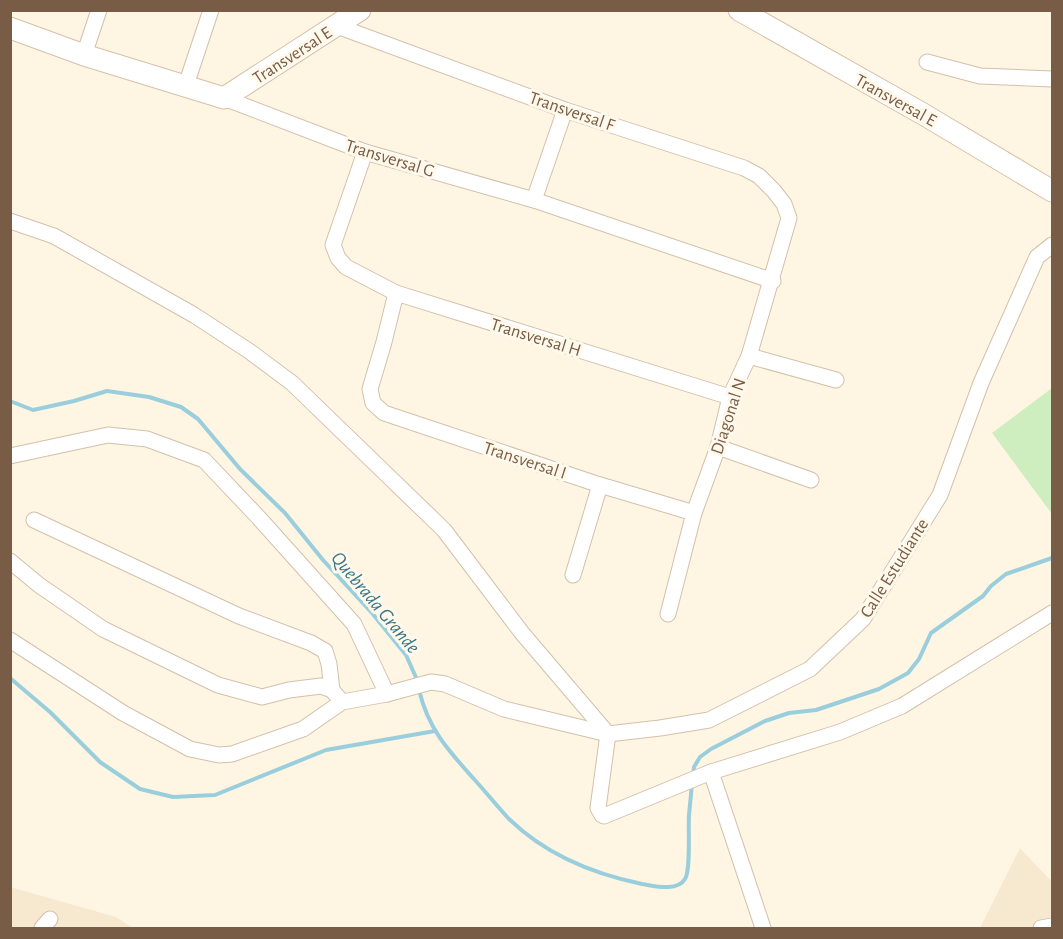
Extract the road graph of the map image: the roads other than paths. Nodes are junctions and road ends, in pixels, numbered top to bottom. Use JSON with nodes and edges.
{"nodes":[{"id":1,"x":99,"y":10,"type":"edge"},
{"id":2,"x":211,"y":10,"type":"edge"},
{"id":3,"x":360,"y":10,"type":"edge"},
{"id":4,"x":739,"y":10,"type":"edge"},
{"id":5,"x":337,"y":26,"type":"junction"},
{"id":6,"x":10,"y":28,"type":"edge"},
{"id":7,"x":84,"y":55,"type":"junction"},
{"id":8,"x":927,"y":62,"type":"dead end"},
{"id":9,"x":1053,"y":79,"type":"edge"},
{"id":10,"x":186,"y":85,"type":"junction"},
{"id":11,"x":224,"y":98,"type":"junction"},
{"id":12,"x":565,"y":110,"type":"junction"},
{"id":13,"x":365,"y":152,"type":"junction"},
{"id":14,"x":1053,"y":191,"type":"edge"},
{"id":15,"x":534,"y":200,"type":"junction"},
{"id":16,"x":789,"y":218,"type":"joint"},
{"id":17,"x":10,"y":221,"type":"edge"},
{"id":18,"x":1053,"y":245,"type":"edge"},
{"id":19,"x":772,"y":281,"type":"junction"},
{"id":20,"x":396,"y":293,"type":"junction"},
{"id":21,"x":749,"y":356,"type":"junction"},
{"id":22,"x":836,"y":380,"type":"dead end"},
{"id":23,"x":730,"y":397,"type":"junction"},
{"id":24,"x":718,"y":447,"type":"junction"},
{"id":25,"x":10,"y":456,"type":"edge"},
{"id":26,"x":811,"y":480,"type":"dead end"},
{"id":27,"x":600,"y":485,"type":"junction"},
{"id":28,"x":694,"y":513,"type":"junction"},
{"id":29,"x":34,"y":520,"type":"dead end"},
{"id":30,"x":10,"y":561,"type":"edge"},
{"id":31,"x":573,"y":575,"type":"dead end"},
{"id":32,"x":1053,"y":613,"type":"edge"},
{"id":33,"x":668,"y":614,"type":"dead end"},
{"id":34,"x":10,"y":640,"type":"edge"},
{"id":35,"x":332,"y":690,"type":"junction"},
{"id":36,"x":387,"y":694,"type":"junction"},
{"id":37,"x":342,"y":702,"type":"junction"},
{"id":38,"x":608,"y":734,"type":"junction"},
{"id":39,"x":711,"y":772,"type":"junction"},
{"id":40,"x":1053,"y":926,"type":"edge"},
{"id":41,"x":763,"y":928,"type":"edge"},
{"id":42,"x":1041,"y":928,"type":"edge"}],
"edges":[{"from":1,"to":7,"type":"street"},
{"from":2,"to":10,"type":"street"},
{"from":3,"to":5,"type":"street","name":"Transversal E"},
{"from":4,"to":14,"type":"street","name":"Transversal E"},
{"from":5,"to":11,"type":"street","name":"Transversal E"},
{"from":5,"to":12,"type":"street","name":"Transversal F"},
{"from":6,"to":7,"type":"street","name":"Transversal G"},
{"from":7,"to":10,"type":"street","name":"Transversal G"},
{"from":8,"to":9,"type":"street"},
{"from":10,"to":11,"type":"street","name":"Transversal G"},
{"from":11,"to":13,"type":"street","name":"Transversal G"},
{"from":12,"to":15,"type":"street"},
{"from":12,"to":16,"type":"street","name":"Transversal F"},
{"from":13,"to":15,"type":"street","name":"Transversal G"},
{"from":13,"to":20,"type":"street","name":"Transversal H"},
{"from":15,"to":19,"type":"street","name":"Transversal G"},
{"from":16,"to":19,"type":"street","name":"Diagonal N"},
{"from":17,"to":38,"type":"street"},
{"from":18,"to":38,"type":"street","name":"Calle Estudiante"},
{"from":19,"to":21,"type":"street","name":"Diagonal N"},
{"from":20,"to":23,"type":"street","name":"Transversal H"},
{"from":20,"to":27,"type":"street","name":"Transversal I"},
{"from":21,"to":22,"type":"street"},
{"from":21,"to":23,"type":"street","name":"Diagonal N"},
{"from":23,"to":24,"type":"street","name":"Diagonal N"},
{"from":24,"to":26,"type":"street"},
{"from":24,"to":28,"type":"street","name":"Diagonal N"},
{"from":25,"to":36,"type":"street"},
{"from":27,"to":28,"type":"street","name":"Transversal I"},
{"from":27,"to":31,"type":"street"},
{"from":28,"to":33,"type":"street","name":"Diagonal N"},
{"from":29,"to":35,"type":"street"},
{"from":30,"to":35,"type":"street"},
{"from":32,"to":39,"type":"street"},
{"from":34,"to":37,"type":"street"},
{"from":35,"to":37,"type":"street"},
{"from":36,"to":37,"type":"street","name":"Calle Estudiante"},
{"from":36,"to":38,"type":"street","name":"Calle Estudiante"},
{"from":38,"to":39,"type":"street"},
{"from":39,"to":41,"type":"street"},
{"from":40,"to":42,"type":"street"}]}
